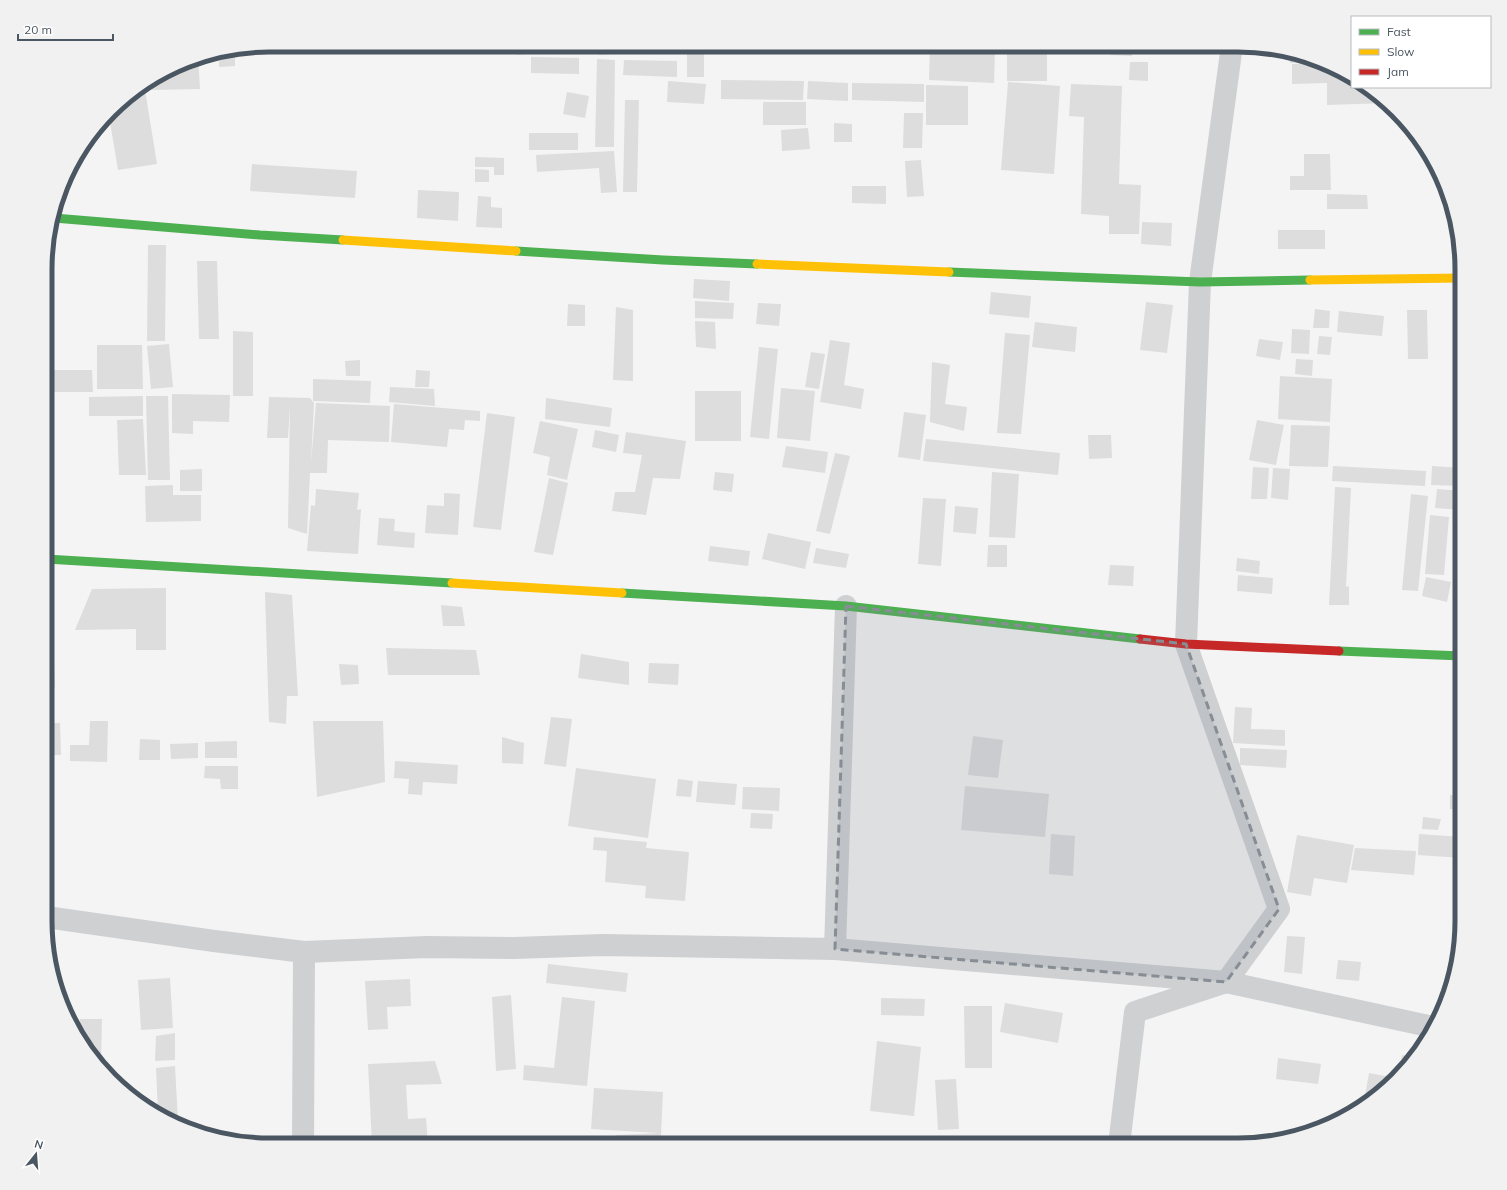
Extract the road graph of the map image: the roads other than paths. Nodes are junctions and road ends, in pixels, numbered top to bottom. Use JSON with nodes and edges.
{"nodes":[{"id":1,"x":1231,"y":52,"type":"edge"},
{"id":2,"x":58,"y":218,"type":"edge"},
{"id":3,"x":1455,"y":278,"type":"edge"},
{"id":4,"x":1200,"y":282,"type":"junction"},
{"id":5,"x":52,"y":559,"type":"edge"},
{"id":6,"x":846,"y":606,"type":"junction"},
{"id":7,"x":1186,"y":644,"type":"junction"},
{"id":8,"x":1455,"y":656,"type":"edge"},
{"id":9,"x":52,"y":918,"type":"edge"},
{"id":10,"x":835,"y":949,"type":"junction"},
{"id":11,"x":304,"y":952,"type":"junction"},
{"id":12,"x":1226,"y":982,"type":"junction"},
{"id":13,"x":1428,"y":1026,"type":"edge"},
{"id":14,"x":303,"y":1138,"type":"edge"},
{"id":15,"x":1120,"y":1138,"type":"edge"}],
"edges":[{"from":1,"to":4,"type":"street"},
{"from":2,"to":4,"type":"street"},
{"from":3,"to":4,"type":"street"},
{"from":4,"to":7,"type":"street"},
{"from":5,"to":6,"type":"street"},
{"from":6,"to":7,"type":"street"},
{"from":6,"to":10,"type":"street"},
{"from":7,"to":8,"type":"street"},
{"from":7,"to":12,"type":"street"},
{"from":9,"to":11,"type":"street"},
{"from":10,"to":11,"type":"street"},
{"from":10,"to":12,"type":"street"},
{"from":11,"to":14,"type":"street"},
{"from":12,"to":13,"type":"street"},
{"from":12,"to":15,"type":"street"}]}
